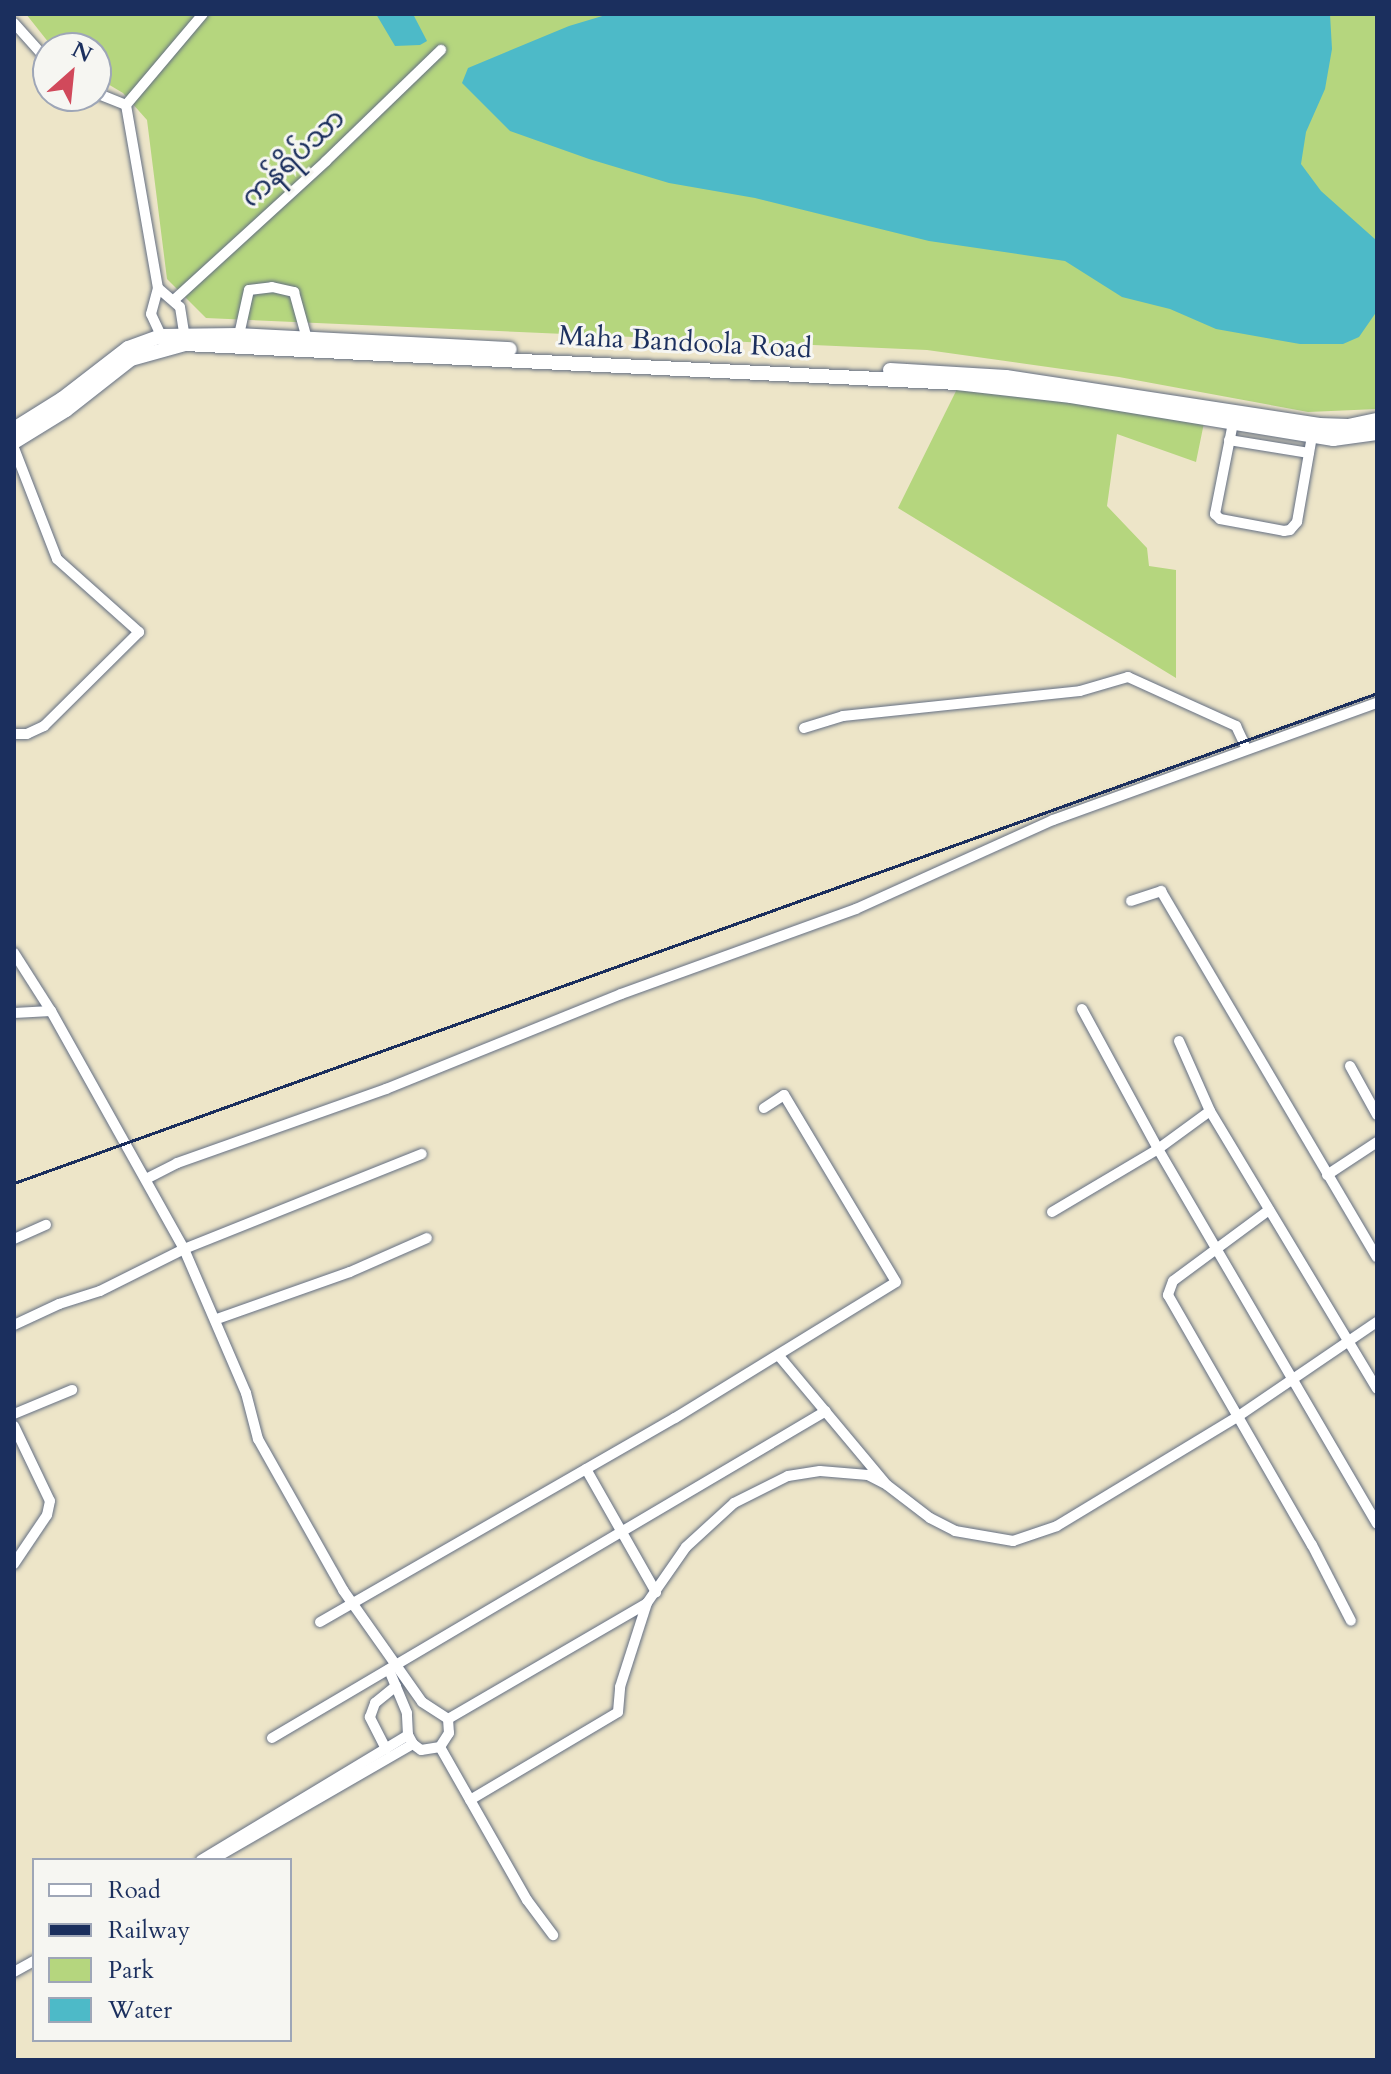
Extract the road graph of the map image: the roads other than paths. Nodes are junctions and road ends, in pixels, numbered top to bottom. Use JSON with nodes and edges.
{"nodes":[{"id":1,"x":203,"y":14,"type":"edge"},
{"id":2,"x":14,"y":23,"type":"edge"},
{"id":3,"x":32,"y":43,"type":"edge"},
{"id":4,"x":441,"y":50,"type":"dead end"},
{"id":5,"x":112,"y":99,"type":"edge"},
{"id":6,"x":126,"y":105,"type":"junction"},
{"id":7,"x":158,"y":288,"type":"junction"},
{"id":8,"x":174,"y":300,"type":"junction"},
{"id":9,"x":239,"y":335,"type":"junction"},
{"id":10,"x":185,"y":339,"type":"junction"},
{"id":11,"x":307,"y":339,"type":"junction"},
{"id":12,"x":164,"y":341,"type":"junction"},
{"id":13,"x":1377,"y":420,"type":"edge"},
{"id":14,"x":1233,"y":423,"type":"junction"},
{"id":15,"x":14,"y":429,"type":"edge"},
{"id":16,"x":1377,"y":433,"type":"edge"},
{"id":17,"x":1312,"y":436,"type":"junction"},
{"id":18,"x":1229,"y":440,"type":"junction"},
{"id":19,"x":14,"y":445,"type":"edge"},
{"id":20,"x":1309,"y":453,"type":"junction"},
{"id":21,"x":1377,"y":703,"type":"edge"},
{"id":22,"x":804,"y":728,"type":"dead end"},
{"id":23,"x":14,"y":734,"type":"edge"},
{"id":24,"x":1244,"y":743,"type":"dead end"},
{"id":25,"x":1131,"y":901,"type":"dead end"},
{"id":26,"x":14,"y":953,"type":"edge"},
{"id":27,"x":1082,"y":1009,"type":"dead end"},
{"id":28,"x":51,"y":1011,"type":"junction"},
{"id":29,"x":14,"y":1013,"type":"edge"},
{"id":30,"x":1179,"y":1041,"type":"dead end"},
{"id":31,"x":1350,"y":1066,"type":"dead end"},
{"id":32,"x":764,"y":1108,"type":"dead end"},
{"id":33,"x":1210,"y":1111,"type":"junction"},
{"id":34,"x":1377,"y":1115,"type":"edge"},
{"id":35,"x":1377,"y":1142,"type":"edge"},
{"id":36,"x":1158,"y":1149,"type":"junction"},
{"id":37,"x":422,"y":1154,"type":"dead end"},
{"id":38,"x":1327,"y":1175,"type":"junction"},
{"id":39,"x":146,"y":1179,"type":"junction"},
{"id":40,"x":1269,"y":1210,"type":"junction"},
{"id":41,"x":1052,"y":1212,"type":"dead end"},
{"id":42,"x":46,"y":1225,"type":"dead end"},
{"id":43,"x":427,"y":1238,"type":"dead end"},
{"id":44,"x":14,"y":1239,"type":"edge"},
{"id":45,"x":1219,"y":1247,"type":"junction"},
{"id":46,"x":184,"y":1249,"type":"junction"},
{"id":47,"x":1377,"y":1257,"type":"edge"},
{"id":48,"x":217,"y":1319,"type":"junction"},
{"id":49,"x":1377,"y":1322,"type":"edge"},
{"id":50,"x":14,"y":1325,"type":"edge"},
{"id":51,"x":1349,"y":1341,"type":"junction"},
{"id":52,"x":779,"y":1356,"type":"junction"},
{"id":53,"x":1294,"y":1378,"type":"junction"},
{"id":54,"x":1377,"y":1389,"type":"edge"},
{"id":55,"x":72,"y":1390,"type":"dead end"},
{"id":56,"x":826,"y":1411,"type":"junction"},
{"id":57,"x":14,"y":1414,"type":"edge"},
{"id":58,"x":1237,"y":1417,"type":"junction"},
{"id":59,"x":14,"y":1426,"type":"edge"},
{"id":60,"x":586,"y":1469,"type":"junction"},
{"id":61,"x":887,"y":1485,"type":"junction"},
{"id":62,"x":1377,"y":1524,"type":"edge"},
{"id":63,"x":622,"y":1532,"type":"junction"},
{"id":64,"x":14,"y":1564,"type":"edge"},
{"id":65,"x":656,"y":1592,"type":"junction"},
{"id":66,"x":647,"y":1603,"type":"junction"},
{"id":67,"x":352,"y":1604,"type":"junction"},
{"id":68,"x":1351,"y":1621,"type":"dead end"},
{"id":69,"x":320,"y":1622,"type":"dead end"},
{"id":70,"x":393,"y":1667,"type":"junction"},
{"id":71,"x":396,"y":1686,"type":"junction"},
{"id":72,"x":448,"y":1719,"type":"junction"},
{"id":73,"x":272,"y":1738,"type":"dead end"},
{"id":74,"x":411,"y":1740,"type":"junction"},
{"id":75,"x":440,"y":1747,"type":"junction"},
{"id":76,"x":386,"y":1749,"type":"junction"},
{"id":77,"x":470,"y":1800,"type":"junction"},
{"id":78,"x":204,"y":1858,"type":"edge"},
{"id":79,"x":215,"y":1858,"type":"edge"},
{"id":80,"x":553,"y":1935,"type":"dead end"},
{"id":81,"x":32,"y":1962,"type":"edge"},
{"id":82,"x":14,"y":1972,"type":"edge"}],
"edges":[{"from":1,"to":6,"type":"street"},
{"from":2,"to":3,"type":"street"},
{"from":4,"to":8,"type":"street","name":"ကန်ရိပ်သာ"},
{"from":5,"to":6,"type":"street"},
{"from":6,"to":7,"type":"street"},
{"from":7,"to":8,"type":"street"},
{"from":7,"to":12,"type":"street"},
{"from":8,"to":10,"type":"street"},
{"from":9,"to":10,"type":"main road","name":"Maha Bandoola Road"},
{"from":9,"to":11,"type":"main road","name":"Maha Bandoola Road"},
{"from":9,"to":11,"type":"street"},
{"from":10,"to":12,"type":"main road","name":"Maha Bandoola Road"},
{"from":10,"to":14,"type":"main road","name":"Maha Bandoola Road"},
{"from":11,"to":13,"type":"main road","name":"Maha Bandoola Road"},
{"from":12,"to":15,"type":"main road","name":"Maha Bandoola Road"},
{"from":12,"to":19,"type":"main road","name":"Maha Bandoola Road"},
{"from":14,"to":17,"type":"main road","name":"Maha Bandoola Road"},
{"from":14,"to":18,"type":"street"},
{"from":16,"to":17,"type":"main road","name":"Maha Bandoola Road"},
{"from":17,"to":20,"type":"street"},
{"from":18,"to":20,"type":"street"},
{"from":18,"to":20,"type":"street"},
{"from":19,"to":23,"type":"street"},
{"from":21,"to":39,"type":"street"},
{"from":22,"to":24,"type":"street"},
{"from":25,"to":38,"type":"street"},
{"from":26,"to":28,"type":"street"},
{"from":27,"to":36,"type":"street"},
{"from":28,"to":29,"type":"street"},
{"from":28,"to":39,"type":"street"},
{"from":30,"to":33,"type":"street"},
{"from":31,"to":34,"type":"street"},
{"from":32,"to":52,"type":"street"},
{"from":33,"to":36,"type":"street"},
{"from":33,"to":40,"type":"street"},
{"from":35,"to":38,"type":"street"},
{"from":36,"to":41,"type":"street"},
{"from":36,"to":45,"type":"street"},
{"from":37,"to":46,"type":"street"},
{"from":38,"to":47,"type":"street"},
{"from":39,"to":46,"type":"street"},
{"from":40,"to":45,"type":"street"},
{"from":40,"to":51,"type":"street"},
{"from":42,"to":44,"type":"street"},
{"from":43,"to":48,"type":"street"},
{"from":45,"to":53,"type":"street"},
{"from":45,"to":58,"type":"street"},
{"from":46,"to":48,"type":"street"},
{"from":46,"to":50,"type":"street"},
{"from":48,"to":67,"type":"street"},
{"from":49,"to":51,"type":"street"},
{"from":51,"to":53,"type":"street"},
{"from":51,"to":54,"type":"street"},
{"from":52,"to":56,"type":"street"},
{"from":52,"to":60,"type":"street"},
{"from":53,"to":58,"type":"street"},
{"from":53,"to":62,"type":"street"},
{"from":55,"to":57,"type":"street"},
{"from":56,"to":61,"type":"street"},
{"from":56,"to":63,"type":"street"},
{"from":58,"to":61,"type":"street"},
{"from":58,"to":68,"type":"street"},
{"from":59,"to":64,"type":"street"},
{"from":60,"to":63,"type":"street"},
{"from":60,"to":67,"type":"street"},
{"from":61,"to":65,"type":"street"},
{"from":63,"to":65,"type":"street"},
{"from":63,"to":70,"type":"street"},
{"from":65,"to":66,"type":"street"},
{"from":66,"to":72,"type":"street"},
{"from":66,"to":77,"type":"street"},
{"from":67,"to":69,"type":"street"},
{"from":67,"to":70,"type":"street"},
{"from":70,"to":71,"type":"street"},
{"from":70,"to":72,"type":"street"},
{"from":70,"to":73,"type":"street"},
{"from":71,"to":74,"type":"street"},
{"from":71,"to":76,"type":"street"},
{"from":72,"to":75,"type":"street"},
{"from":74,"to":75,"type":"street"},
{"from":74,"to":76,"type":"street"},
{"from":74,"to":79,"type":"street"},
{"from":75,"to":77,"type":"street"},
{"from":76,"to":78,"type":"street"},
{"from":77,"to":80,"type":"street"},
{"from":81,"to":82,"type":"street"}]}
